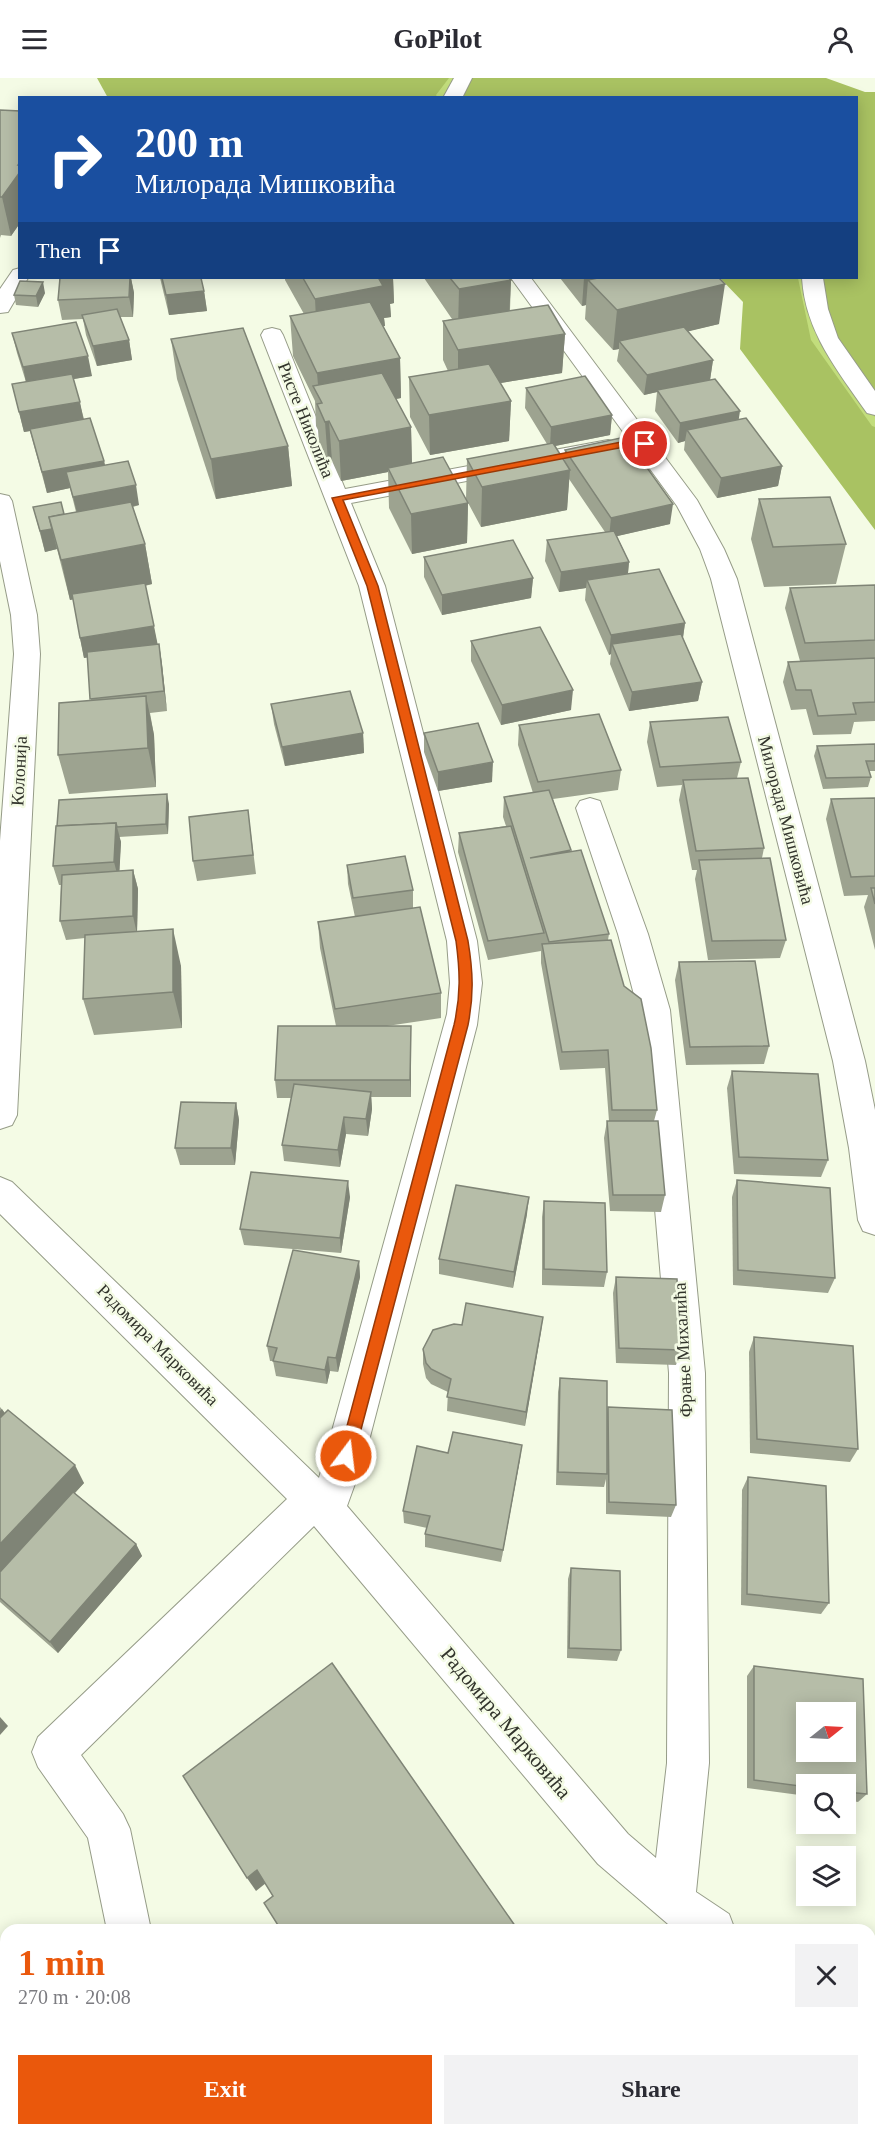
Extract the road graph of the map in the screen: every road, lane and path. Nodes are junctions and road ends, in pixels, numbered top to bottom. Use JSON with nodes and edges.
{"nodes":[{"id":1,"x":464,"y":78,"type":"edge"},
{"id":2,"x":453,"y":96,"type":"edge"},
{"id":3,"x":18,"y":260,"type":"edge"},
{"id":4,"x":18,"y":277,"type":"edge"},
{"id":5,"x":522,"y":279,"type":"edge"},
{"id":6,"x":812,"y":279,"type":"edge"},
{"id":7,"x":0,"y":288,"type":"edge"},
{"id":8,"x":0,"y":307,"type":"edge"},
{"id":9,"x":273,"y":335,"type":"dead end"},
{"id":10,"x":875,"y":408,"type":"edge"},
{"id":11,"x":642,"y":441,"type":"junction"},
{"id":12,"x":338,"y":498,"type":"junction"},
{"id":13,"x":0,"y":501,"type":"edge"},
{"id":14,"x":590,"y":808,"type":"dead end"},
{"id":15,"x":0,"y":1115,"type":"edge"},
{"id":16,"x":0,"y":1192,"type":"edge"},
{"id":17,"x":875,"y":1220,"type":"edge"},
{"id":18,"x":320,"y":1505,"type":"junction"},
{"id":19,"x":673,"y":1902,"type":"junction"},
{"id":20,"x":128,"y":1924,"type":"edge"},
{"id":21,"x":704,"y":1924,"type":"edge"}],
"edges":[{"from":1,"to":2,"type":"street"},
{"from":3,"to":7,"type":"street"},
{"from":4,"to":8,"type":"street"},
{"from":5,"to":11,"type":"street","name":"Милорада Мишковића"},
{"from":6,"to":10,"type":"street"},
{"from":9,"to":12,"type":"street","name":"Ристе Николића"},
{"from":11,"to":12,"type":"street"},
{"from":11,"to":17,"type":"street","name":"Милорада Мишковића"},
{"from":12,"to":18,"type":"street","name":"Ристе Николића"},
{"from":13,"to":15,"type":"street","name":"Колонија"},
{"from":14,"to":19,"type":"street","name":"Фрање Михалића"},
{"from":16,"to":18,"type":"street","name":"Радомира Марковића"},
{"from":18,"to":19,"type":"street","name":"Радомира Марковића"},
{"from":18,"to":20,"type":"street"},
{"from":19,"to":21,"type":"street","name":"Радомира Марковића"}]}
